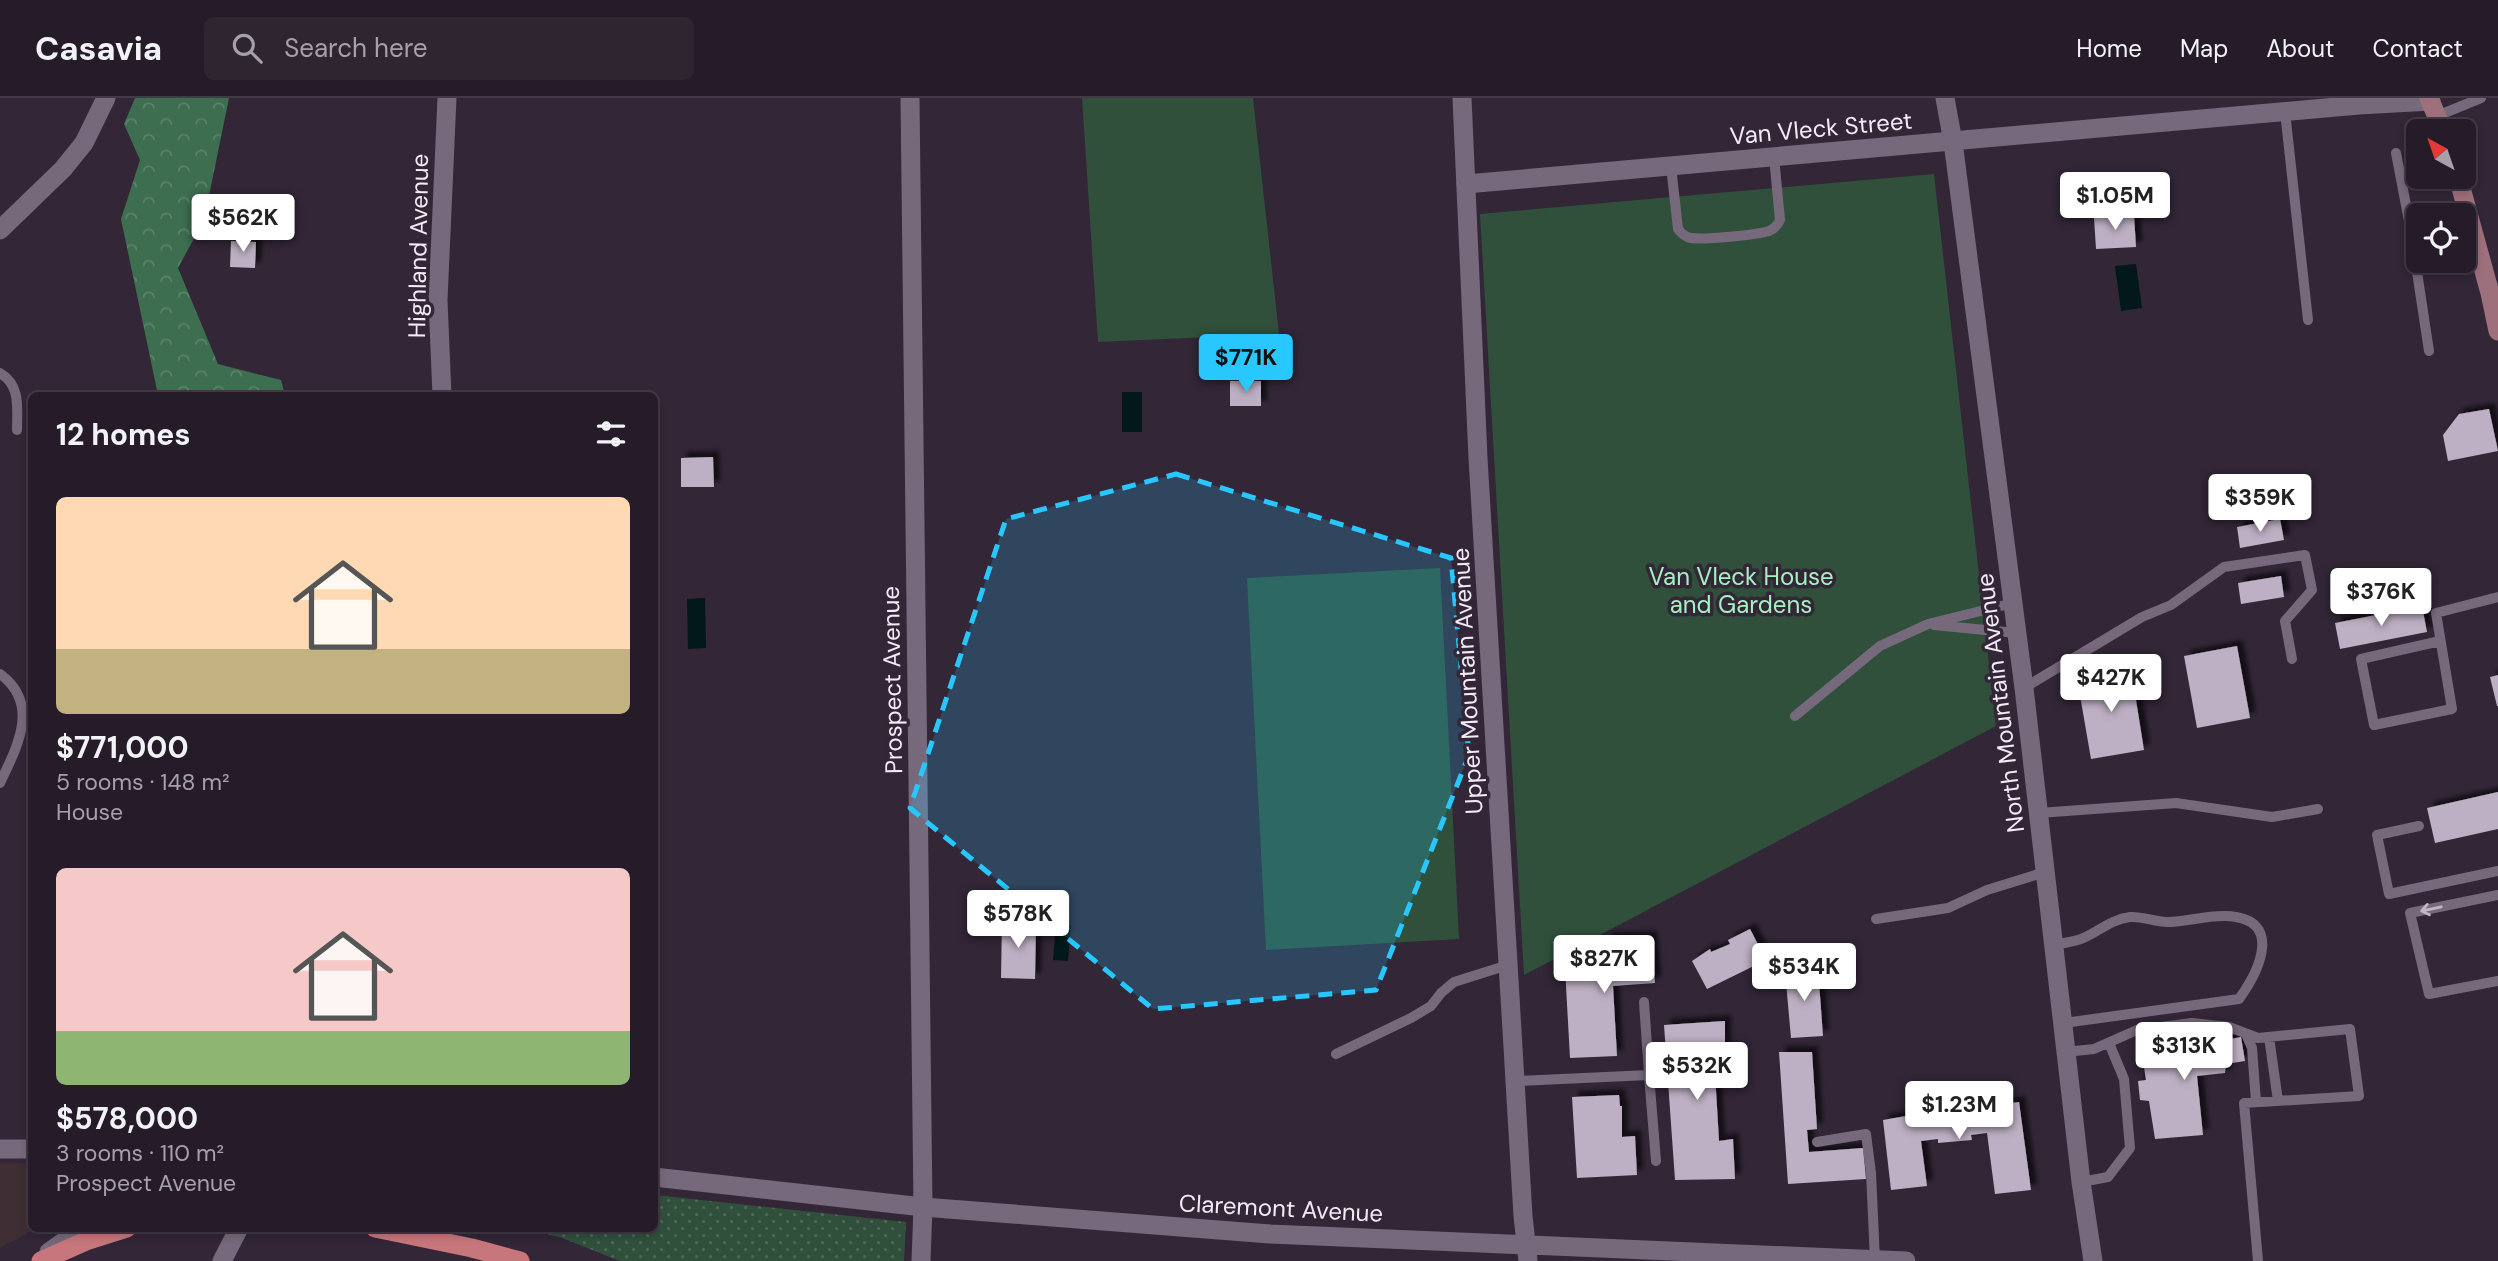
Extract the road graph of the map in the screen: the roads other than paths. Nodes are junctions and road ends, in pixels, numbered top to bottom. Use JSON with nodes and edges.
{"nodes":[{"id":1,"x":106,"y":98,"type":"edge"},
{"id":2,"x":447,"y":98,"type":"edge"},
{"id":3,"x":910,"y":98,"type":"edge"},
{"id":4,"x":1462,"y":98,"type":"edge"},
{"id":5,"x":1945,"y":98,"type":"edge"},
{"id":6,"x":2481,"y":98,"type":"edge"},
{"id":7,"x":2357,"y":102,"type":"edge"},
{"id":8,"x":2285,"y":112,"type":"junction"},
{"id":9,"x":2435,"y":112,"type":"edge"},
{"id":10,"x":1953,"y":142,"type":"junction"},
{"id":11,"x":2396,"y":153,"type":"dead end"},
{"id":12,"x":1774,"y":157,"type":"junction"},
{"id":13,"x":1671,"y":166,"type":"junction"},
{"id":14,"x":1466,"y":184,"type":"junction"},
{"id":15,"x":2408,"y":203,"type":"edge"},
{"id":16,"x":3,"y":220,"type":"edge"},
{"id":17,"x":2476,"y":250,"type":"edge"},
{"id":18,"x":2419,"y":273,"type":"edge"},
{"id":19,"x":2494,"y":292,"type":"edge"},
{"id":20,"x":2308,"y":320,"type":"dead end"},
{"id":21,"x":2498,"y":331,"type":"edge"},
{"id":22,"x":2428,"y":351,"type":"dead end"},
{"id":23,"x":0,"y":373,"type":"edge"},
{"id":24,"x":442,"y":392,"type":"edge"},
{"id":25,"x":17,"y":430,"type":"dead end"},
{"id":26,"x":2498,"y":597,"type":"edge"},
{"id":27,"x":2013,"y":603,"type":"junction"},
{"id":28,"x":1928,"y":624,"type":"junction"},
{"id":29,"x":2016,"y":633,"type":"junction"},
{"id":30,"x":2440,"y":641,"type":"junction"},
{"id":31,"x":2292,"y":659,"type":"dead end"},
{"id":32,"x":0,"y":674,"type":"edge"},
{"id":33,"x":2024,"y":688,"type":"junction"},
{"id":34,"x":1795,"y":716,"type":"dead end"},
{"id":35,"x":0,"y":783,"type":"edge"},
{"id":36,"x":2318,"y":809,"type":"dead end"},
{"id":37,"x":2039,"y":813,"type":"junction"},
{"id":38,"x":2419,"y":826,"type":"dead end"},
{"id":39,"x":2498,"y":871,"type":"edge"},
{"id":40,"x":2045,"y":872,"type":"junction"},
{"id":41,"x":2498,"y":895,"type":"edge"},
{"id":42,"x":1877,"y":919,"type":"dead end"},
{"id":43,"x":2054,"y":945,"type":"junction"},
{"id":44,"x":1508,"y":965,"type":"junction"},
{"id":45,"x":2498,"y":981,"type":"edge"},
{"id":46,"x":1644,"y":1002,"type":"dead end"},
{"id":47,"x":2064,"y":1023,"type":"junction"},
{"id":48,"x":2246,"y":1034,"type":"junction"},
{"id":49,"x":2269,"y":1037,"type":"junction"},
{"id":50,"x":2109,"y":1043,"type":"junction"},
{"id":51,"x":2066,"y":1052,"type":"junction"},
{"id":52,"x":1336,"y":1054,"type":"dead end"},
{"id":53,"x":1649,"y":1075,"type":"junction"},
{"id":54,"x":1516,"y":1081,"type":"junction"},
{"id":55,"x":2278,"y":1101,"type":"junction"},
{"id":56,"x":2256,"y":1102,"type":"junction"},
{"id":57,"x":1817,"y":1142,"type":"dead end"},
{"id":58,"x":0,"y":1149,"type":"edge"},
{"id":59,"x":28,"y":1149,"type":"edge"},
{"id":60,"x":1657,"y":1161,"type":"dead end"},
{"id":61,"x":658,"y":1177,"type":"edge"},
{"id":62,"x":2081,"y":1182,"type":"junction"},
{"id":63,"x":923,"y":1207,"type":"junction"},
{"id":64,"x":78,"y":1232,"type":"edge"},
{"id":65,"x":114,"y":1232,"type":"edge"},
{"id":66,"x":237,"y":1232,"type":"edge"},
{"id":67,"x":394,"y":1232,"type":"edge"},
{"id":68,"x":1527,"y":1253,"type":"edge"},
{"id":69,"x":1875,"y":1259,"type":"edge"},
{"id":70,"x":39,"y":1261,"type":"edge"},
{"id":71,"x":222,"y":1261,"type":"edge"},
{"id":72,"x":520,"y":1261,"type":"edge"},
{"id":73,"x":921,"y":1261,"type":"edge"},
{"id":74,"x":1906,"y":1261,"type":"edge"},
{"id":75,"x":2093,"y":1261,"type":"edge"},
{"id":76,"x":2258,"y":1261,"type":"edge"}],
"edges":[{"from":1,"to":16,"type":"street"},
{"from":2,"to":24,"type":"street","name":"Highland Avenue"},
{"from":3,"to":63,"type":"street","name":"Prospect Avenue"},
{"from":4,"to":14,"type":"street","name":"Upper Mountain Avenue"},
{"from":5,"to":10,"type":"street","name":"North Mountain Avenue"},
{"from":6,"to":9,"type":"lane"},
{"from":7,"to":8,"type":"street","name":"Van Vleck Street"},
{"from":7,"to":9,"type":"street","name":"Van Vleck Street"},
{"from":8,"to":10,"type":"street","name":"Van Vleck Street"},
{"from":8,"to":20,"type":"lane"},
{"from":10,"to":12,"type":"street","name":"Van Vleck Street"},
{"from":10,"to":27,"type":"street","name":"North Mountain Avenue"},
{"from":11,"to":15,"type":"lane"},
{"from":12,"to":13,"type":"street","name":"Van Vleck Street"},
{"from":12,"to":13,"type":"lane"},
{"from":13,"to":14,"type":"street","name":"Van Vleck Street"},
{"from":14,"to":44,"type":"street","name":"Upper Mountain Avenue"},
{"from":17,"to":19,"type":"main road"},
{"from":18,"to":22,"type":"lane"},
{"from":19,"to":21,"type":"main road"},
{"from":23,"to":25,"type":"lane"},
{"from":26,"to":30,"type":"lane"},
{"from":27,"to":28,"type":"lane"},
{"from":27,"to":29,"type":"street","name":"North Mountain Avenue"},
{"from":28,"to":29,"type":"lane"},
{"from":28,"to":34,"type":"lane"},
{"from":29,"to":33,"type":"street","name":"North Mountain Avenue"},
{"from":30,"to":30,"type":"lane"},
{"from":31,"to":33,"type":"lane"},
{"from":32,"to":35,"type":"lane"},
{"from":33,"to":37,"type":"street","name":"North Mountain Avenue"},
{"from":36,"to":37,"type":"lane"},
{"from":37,"to":40,"type":"street","name":"North Mountain Avenue"},
{"from":38,"to":39,"type":"lane"},
{"from":40,"to":42,"type":"lane"},
{"from":40,"to":43,"type":"street","name":"North Mountain Avenue"},
{"from":41,"to":45,"type":"lane","one_way":true},
{"from":43,"to":47,"type":"street","name":"North Mountain Avenue"},
{"from":43,"to":47,"type":"lane"},
{"from":44,"to":52,"type":"lane"},
{"from":44,"to":54,"type":"street","name":"Upper Mountain Avenue"},
{"from":46,"to":53,"type":"lane"},
{"from":47,"to":51,"type":"street","name":"North Mountain Avenue"},
{"from":48,"to":49,"type":"lane"},
{"from":48,"to":50,"type":"lane"},
{"from":48,"to":56,"type":"lane"},
{"from":49,"to":55,"type":"lane"},
{"from":49,"to":55,"type":"lane"},
{"from":50,"to":51,"type":"lane"},
{"from":50,"to":62,"type":"lane"},
{"from":51,"to":62,"type":"street","name":"North Mountain Avenue"},
{"from":53,"to":54,"type":"lane"},
{"from":53,"to":60,"type":"lane"},
{"from":54,"to":68,"type":"street","name":"Upper Mountain Avenue"},
{"from":55,"to":56,"type":"lane"},
{"from":56,"to":76,"type":"lane"},
{"from":57,"to":69,"type":"lane"},
{"from":58,"to":59,"type":"street"},
{"from":61,"to":63,"type":"street","name":"Claremont Avenue"},
{"from":62,"to":75,"type":"street","name":"North Mountain Avenue"},
{"from":63,"to":68,"type":"street","name":"Claremont Avenue"},
{"from":63,"to":73,"type":"street","name":"Prospect Avenue"},
{"from":64,"to":70,"type":"street"},
{"from":65,"to":70,"type":"main road"},
{"from":66,"to":71,"type":"street"},
{"from":67,"to":72,"type":"main road"},
{"from":68,"to":69,"type":"street","name":"Claremont Avenue"},
{"from":69,"to":74,"type":"street","name":"Claremont Avenue"}]}
